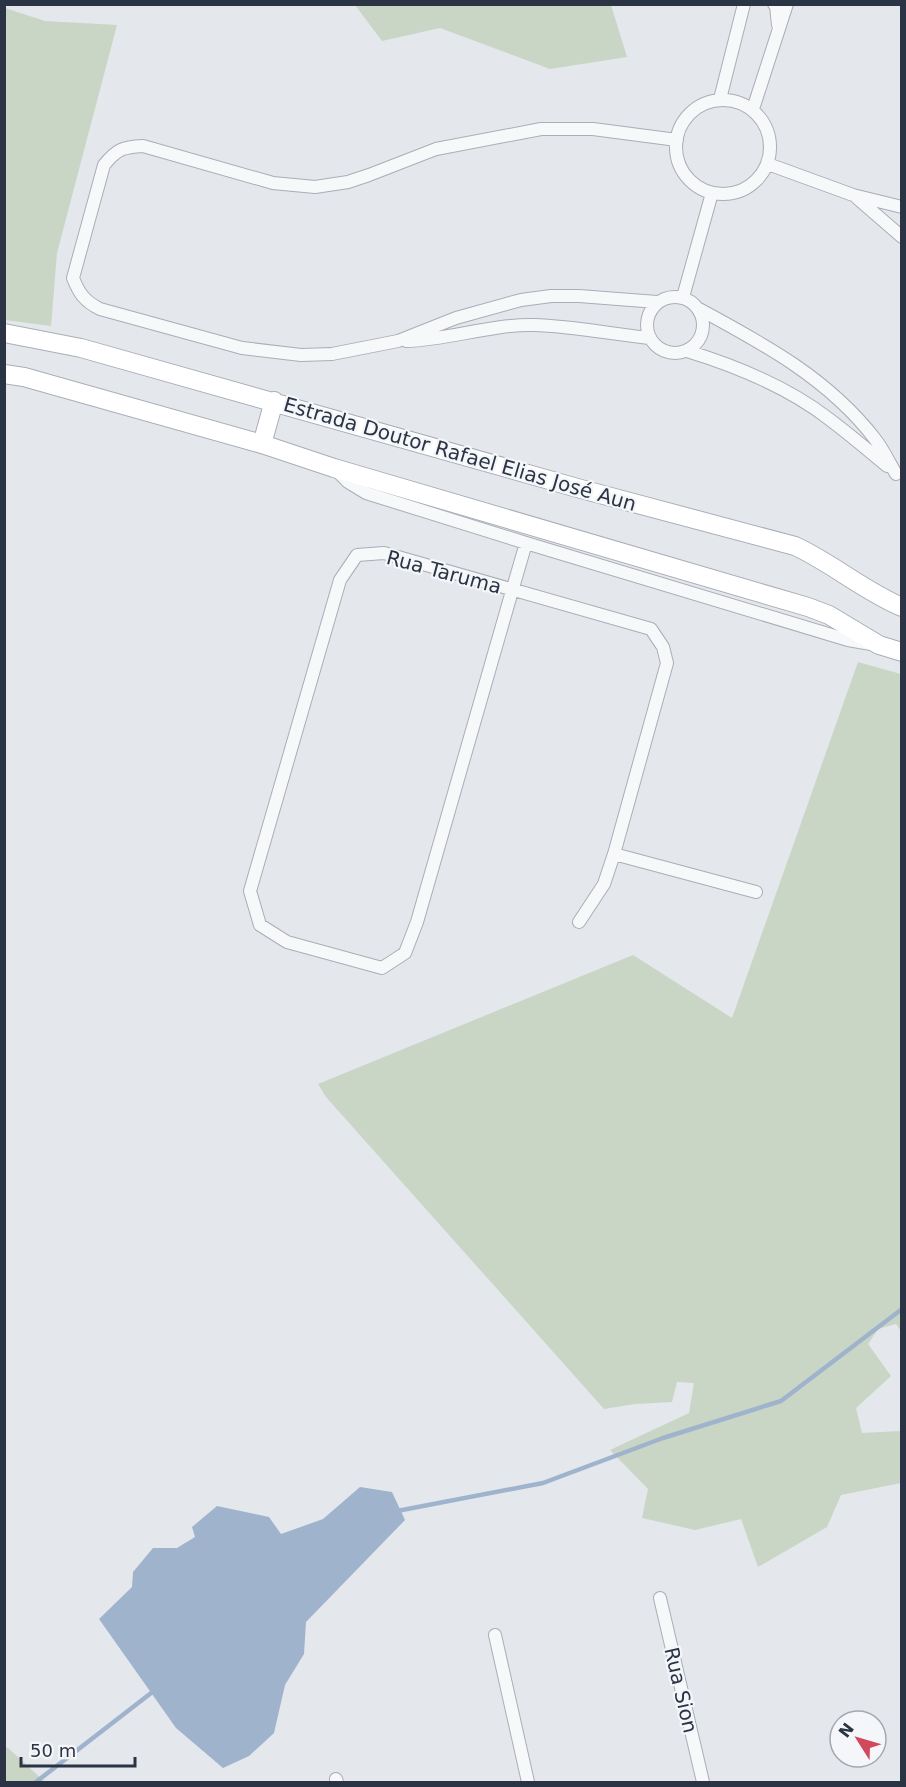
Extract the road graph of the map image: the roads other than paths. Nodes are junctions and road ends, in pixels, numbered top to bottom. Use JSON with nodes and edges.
{"nodes":[{"id":1,"x":744,"y":4,"type":"edge"},
{"id":2,"x":774,"y":4,"type":"edge"},
{"id":3,"x":787,"y":4,"type":"edge"},
{"id":4,"x":778,"y":32,"type":"junction"},
{"id":5,"x":720,"y":99,"type":"junction"},
{"id":6,"x":753,"y":109,"type":"junction"},
{"id":7,"x":676,"y":140,"type":"junction"},
{"id":8,"x":768,"y":164,"type":"junction"},
{"id":9,"x":712,"y":193,"type":"junction"},
{"id":10,"x":854,"y":195,"type":"junction"},
{"id":11,"x":902,"y":207,"type":"edge"},
{"id":12,"x":902,"y":237,"type":"edge"},
{"id":13,"x":683,"y":297,"type":"junction"},
{"id":14,"x":657,"y":302,"type":"junction"},
{"id":15,"x":699,"y":309,"type":"junction"},
{"id":16,"x":4,"y":333,"type":"edge"},
{"id":17,"x":649,"y":338,"type":"junction"},
{"id":18,"x":398,"y":341,"type":"junction"},
{"id":19,"x":687,"y":351,"type":"junction"},
{"id":20,"x":4,"y":375,"type":"edge"},
{"id":21,"x":274,"y":401,"type":"junction"},
{"id":22,"x":262,"y":444,"type":"junction"},
{"id":23,"x":334,"y":468,"type":"junction"},
{"id":24,"x":899,"y":476,"type":"edge"},
{"id":25,"x":526,"y":543,"type":"junction"},
{"id":26,"x":513,"y":591,"type":"junction"},
{"id":27,"x":902,"y":607,"type":"edge"},
{"id":28,"x":879,"y":645,"type":"junction"},
{"id":29,"x":902,"y":652,"type":"edge"},
{"id":30,"x":614,"y":854,"type":"junction"},
{"id":31,"x":756,"y":892,"type":"dead end"},
{"id":32,"x":579,"y":922,"type":"dead end"},
{"id":33,"x":660,"y":1598,"type":"dead end"},
{"id":34,"x":495,"y":1635,"type":"dead end"},
{"id":35,"x":528,"y":1782,"type":"edge"},
{"id":36,"x":703,"y":1782,"type":"edge"}],
"edges":[{"from":1,"to":5,"type":"street"},
{"from":2,"to":4,"type":"street"},
{"from":3,"to":4,"type":"street"},
{"from":4,"to":6,"type":"street"},
{"from":5,"to":6,"type":"street"},
{"from":5,"to":7,"type":"street"},
{"from":6,"to":8,"type":"street"},
{"from":7,"to":9,"type":"street"},
{"from":7,"to":18,"type":"street"},
{"from":8,"to":9,"type":"street"},
{"from":8,"to":10,"type":"street"},
{"from":9,"to":13,"type":"street"},
{"from":10,"to":11,"type":"street"},
{"from":10,"to":12,"type":"street"},
{"from":13,"to":14,"type":"street"},
{"from":13,"to":15,"type":"street"},
{"from":14,"to":17,"type":"street"},
{"from":14,"to":18,"type":"street"},
{"from":15,"to":19,"type":"street"},
{"from":15,"to":24,"type":"street"},
{"from":16,"to":21,"type":"main road","name":"Estrada Doutor Rafael Elias José Aun"},
{"from":17,"to":18,"type":"street"},
{"from":17,"to":19,"type":"street"},
{"from":19,"to":24,"type":"street"},
{"from":20,"to":22,"type":"main road"},
{"from":21,"to":22,"type":"main road"},
{"from":21,"to":27,"type":"main road","name":"Estrada Doutor Rafael Elias José Aun"},
{"from":22,"to":23,"type":"main road"},
{"from":23,"to":25,"type":"street"},
{"from":23,"to":28,"type":"main road"},
{"from":25,"to":26,"type":"street"},
{"from":25,"to":28,"type":"street"},
{"from":26,"to":26,"type":"street","name":"Rua Taruma"},
{"from":26,"to":30,"type":"street","name":"Rua Taruma"},
{"from":28,"to":29,"type":"main road"},
{"from":30,"to":31,"type":"street"},
{"from":30,"to":32,"type":"street","name":"Rua Taruma"},
{"from":33,"to":36,"type":"street","name":"Rua Sion"},
{"from":34,"to":35,"type":"street"}]}
